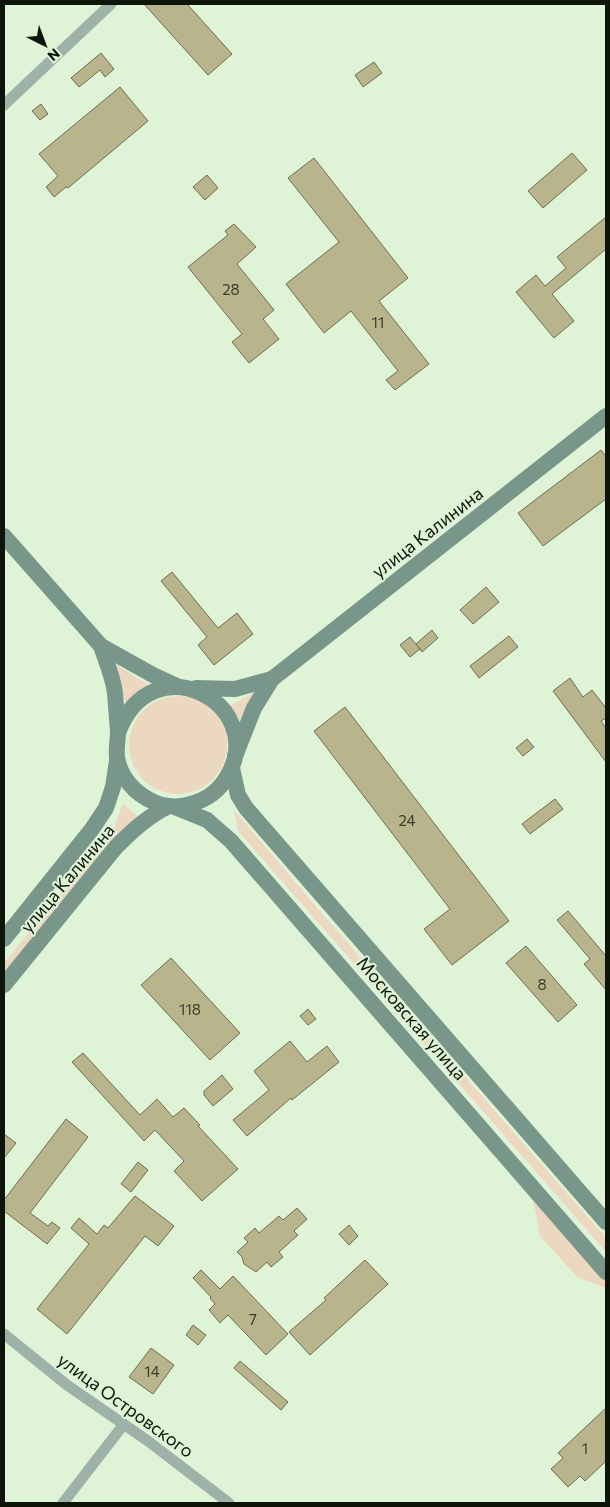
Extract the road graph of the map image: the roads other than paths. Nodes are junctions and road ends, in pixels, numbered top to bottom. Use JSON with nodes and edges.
{"nodes":[{"id":1,"x":110,"y":4,"type":"edge"},
{"id":2,"x":4,"y":104,"type":"edge"},
{"id":3,"x":606,"y":416,"type":"edge"},
{"id":4,"x":4,"y":536,"type":"edge"},
{"id":5,"x":100,"y":646,"type":"junction"},
{"id":6,"x":272,"y":679,"type":"junction"},
{"id":7,"x":183,"y":687,"type":"junction"},
{"id":8,"x":118,"y":733,"type":"junction"},
{"id":9,"x":117,"y":758,"type":"junction"},
{"id":10,"x":234,"y":762,"type":"junction"},
{"id":11,"x":172,"y":806,"type":"junction"},
{"id":12,"x":4,"y":939,"type":"edge"},
{"id":13,"x":4,"y":985,"type":"edge"},
{"id":14,"x":606,"y":1222,"type":"edge"},
{"id":15,"x":606,"y":1272,"type":"edge"},
{"id":16,"x":4,"y":1334,"type":"edge"},
{"id":17,"x":124,"y":1424,"type":"junction"},
{"id":18,"x":63,"y":1503,"type":"edge"},
{"id":19,"x":229,"y":1503,"type":"edge"}],
"edges":[{"from":1,"to":2,"type":"street"},
{"from":3,"to":6,"type":"main road","name":"улица Калинина"},
{"from":4,"to":5,"type":"main road"},
{"from":5,"to":7,"type":"main road"},
{"from":5,"to":8,"type":"main road"},
{"from":6,"to":7,"type":"main road","name":"улица Калинина"},
{"from":6,"to":10,"type":"main road","name":"улица Калинина"},
{"from":7,"to":8,"type":"main road"},
{"from":7,"to":10,"type":"main road"},
{"from":8,"to":9,"type":"main road"},
{"from":9,"to":11,"type":"main road"},
{"from":9,"to":12,"type":"main road","name":"улица Калинина"},
{"from":10,"to":11,"type":"main road"},
{"from":10,"to":14,"type":"main road","name":"Московская улица"},
{"from":11,"to":13,"type":"main road","name":"улица Калинина"},
{"from":11,"to":15,"type":"main road","name":"Московская улица"},
{"from":16,"to":17,"type":"street","name":"улица Островского"},
{"from":17,"to":18,"type":"street"},
{"from":17,"to":19,"type":"street","name":"улица Островского"}]}
